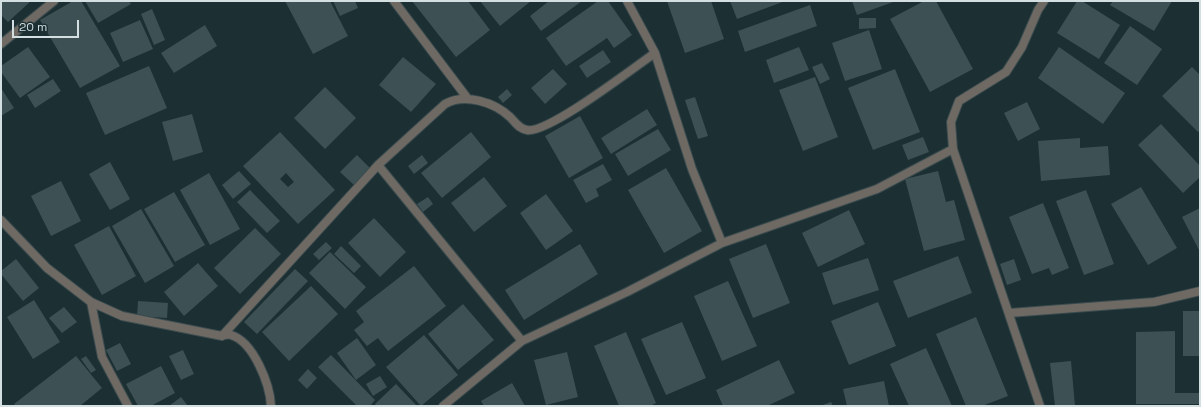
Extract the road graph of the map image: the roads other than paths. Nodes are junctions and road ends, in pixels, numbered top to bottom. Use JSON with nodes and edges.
{"nodes":[{"id":1,"x":54,"y":1,"type":"edge"},
{"id":2,"x":394,"y":1,"type":"edge"},
{"id":3,"x":627,"y":1,"type":"edge"},
{"id":4,"x":1044,"y":1,"type":"edge"},
{"id":5,"x":1,"y":44,"type":"edge"},
{"id":6,"x":655,"y":53,"type":"junction"},
{"id":7,"x":468,"y":99,"type":"junction"},
{"id":8,"x":953,"y":150,"type":"junction"},
{"id":9,"x":378,"y":165,"type":"junction"},
{"id":10,"x":1,"y":220,"type":"edge"},
{"id":11,"x":722,"y":243,"type":"junction"},
{"id":12,"x":1200,"y":291,"type":"edge"},
{"id":13,"x":91,"y":302,"type":"junction"},
{"id":14,"x":1009,"y":313,"type":"junction"},
{"id":15,"x":222,"y":336,"type":"junction"},
{"id":16,"x":522,"y":341,"type":"junction"},
{"id":17,"x":128,"y":406,"type":"edge"},
{"id":18,"x":271,"y":406,"type":"edge"},
{"id":19,"x":443,"y":406,"type":"edge"},
{"id":20,"x":1040,"y":406,"type":"edge"}],
"edges":[{"from":1,"to":5,"type":"street"},
{"from":2,"to":7,"type":"street"},
{"from":3,"to":6,"type":"street"},
{"from":4,"to":8,"type":"street"},
{"from":6,"to":7,"type":"street"},
{"from":6,"to":11,"type":"street"},
{"from":7,"to":9,"type":"street"},
{"from":8,"to":11,"type":"street"},
{"from":8,"to":14,"type":"street"},
{"from":9,"to":15,"type":"street"},
{"from":9,"to":16,"type":"street"},
{"from":10,"to":13,"type":"street"},
{"from":11,"to":16,"type":"street"},
{"from":12,"to":14,"type":"street"},
{"from":13,"to":15,"type":"street"},
{"from":13,"to":17,"type":"street"},
{"from":14,"to":20,"type":"street"},
{"from":15,"to":18,"type":"street"},
{"from":16,"to":19,"type":"street"}]}
